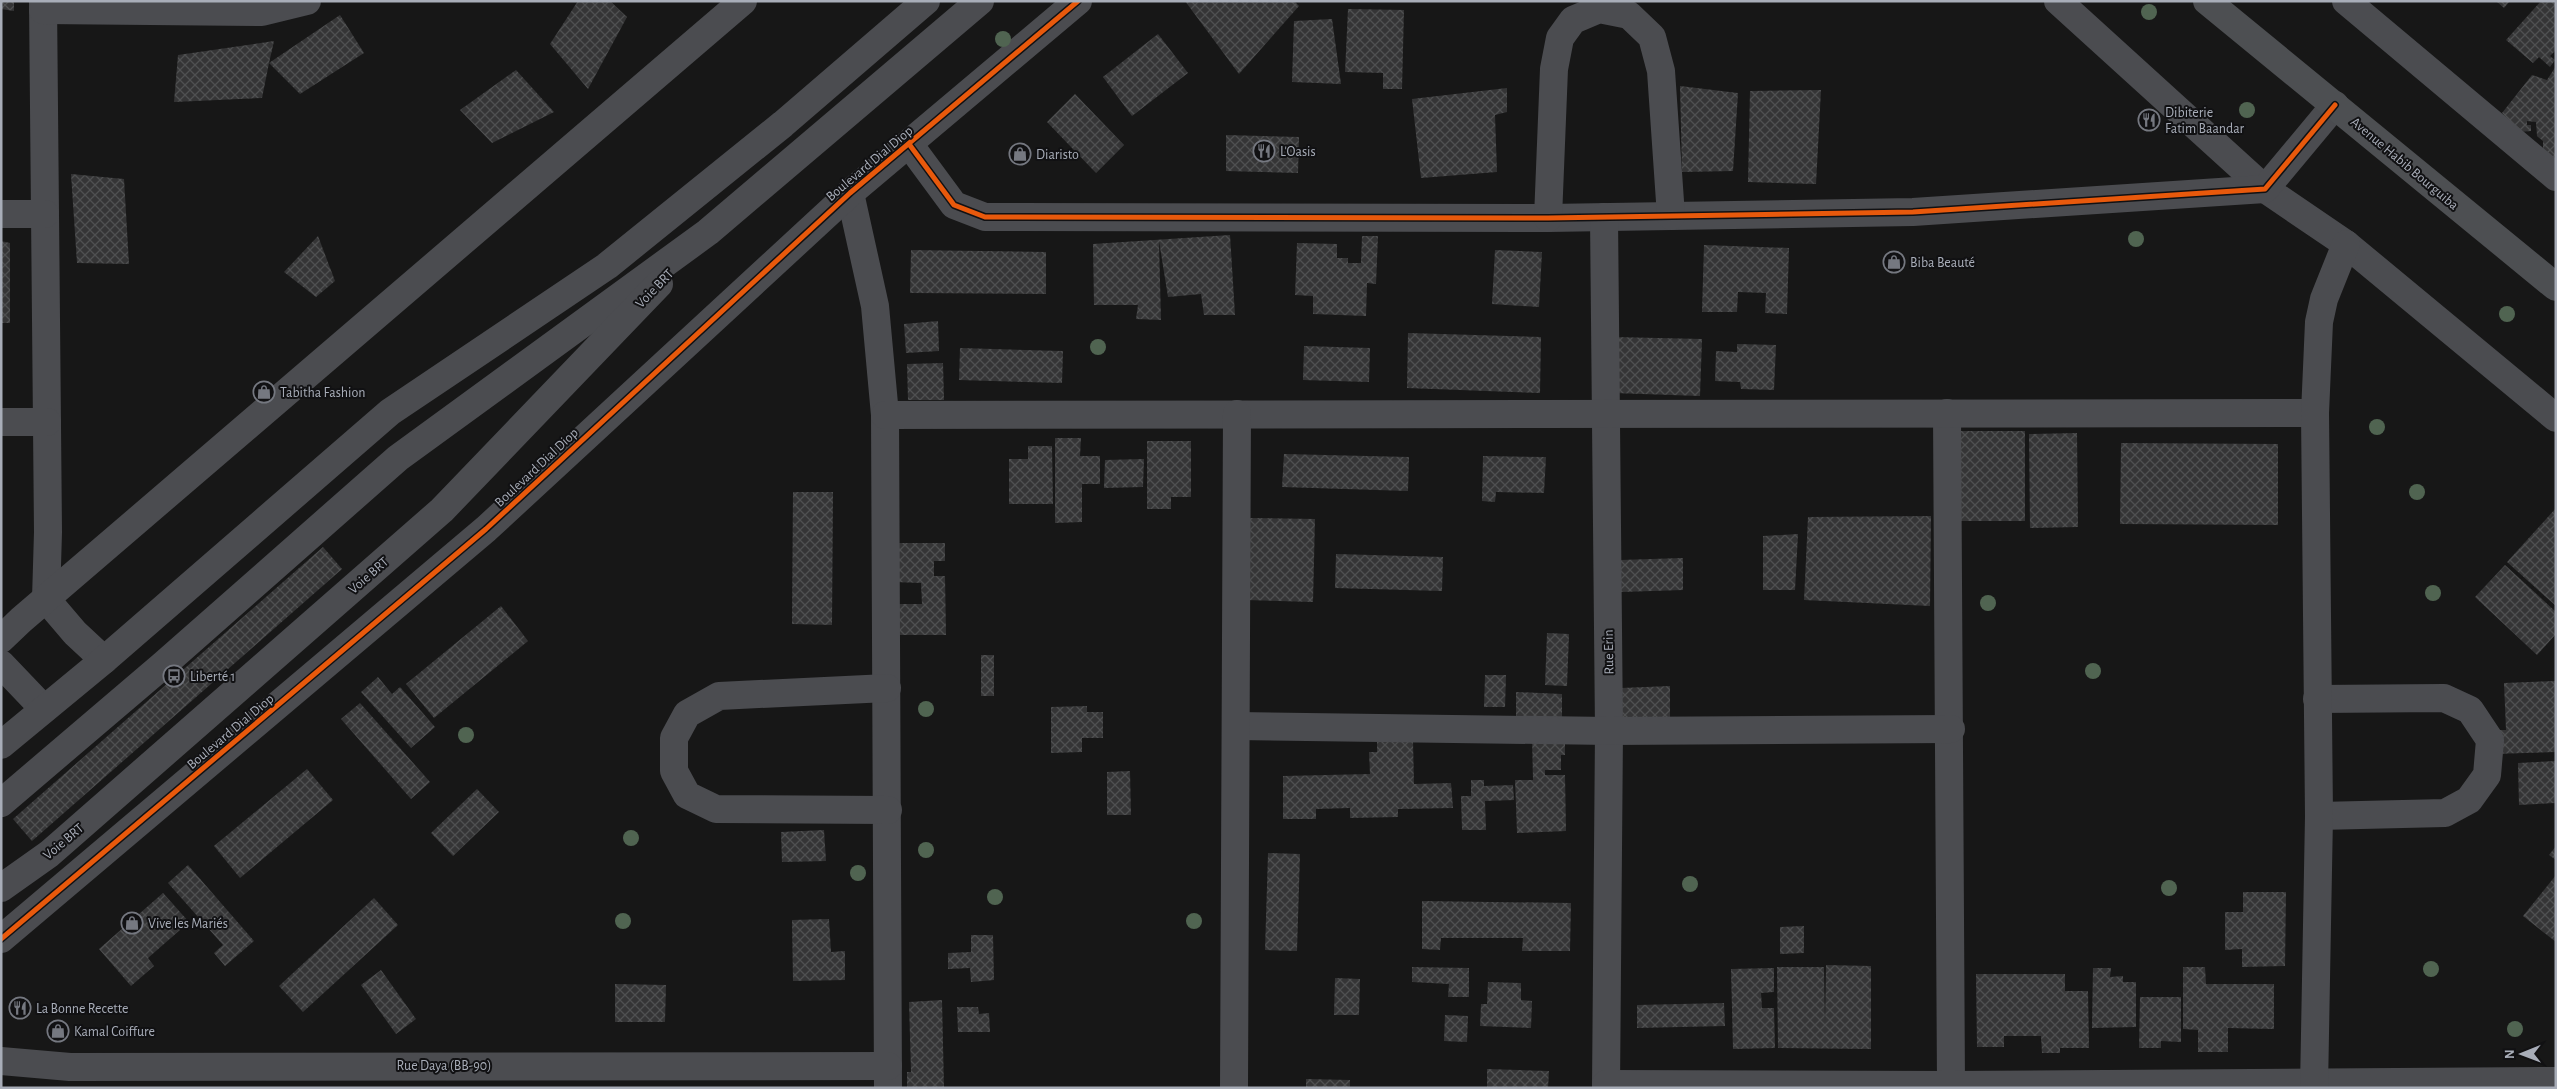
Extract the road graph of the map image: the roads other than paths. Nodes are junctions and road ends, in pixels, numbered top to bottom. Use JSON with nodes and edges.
{"nodes":[{"id":1,"x":307,"y":1,"type":"edge"},
{"id":2,"x":743,"y":1,"type":"edge"},
{"id":3,"x":926,"y":1,"type":"edge"},
{"id":4,"x":980,"y":1,"type":"edge"},
{"id":5,"x":1078,"y":1,"type":"edge"},
{"id":6,"x":2058,"y":1,"type":"edge"},
{"id":7,"x":2207,"y":1,"type":"edge"},
{"id":8,"x":2346,"y":1,"type":"edge"},
{"id":9,"x":43,"y":6,"type":"edge"},
{"id":10,"x":2335,"y":105,"type":"junction"},
{"id":11,"x":909,"y":144,"type":"junction"},
{"id":12,"x":2556,"y":177,"type":"edge"},
{"id":13,"x":2265,"y":189,"type":"junction"},
{"id":14,"x":850,"y":193,"type":"junction"},
{"id":15,"x":1,"y":214,"type":"edge"},
{"id":16,"x":45,"y":214,"type":"junction"},
{"id":17,"x":1672,"y":216,"type":"junction"},
{"id":18,"x":1604,"y":217,"type":"junction"},
{"id":19,"x":1548,"y":218,"type":"junction"},
{"id":20,"x":708,"y":232,"type":"junction"},
{"id":21,"x":2346,"y":244,"type":"junction"},
{"id":22,"x":2556,"y":287,"type":"edge"},
{"id":23,"x":2315,"y":412,"type":"junction"},
{"id":24,"x":1947,"y":413,"type":"junction"},
{"id":25,"x":885,"y":414,"type":"junction"},
{"id":26,"x":1237,"y":414,"type":"junction"},
{"id":27,"x":1606,"y":414,"type":"junction"},
{"id":28,"x":2556,"y":418,"type":"edge"},
{"id":29,"x":1,"y":422,"type":"edge"},
{"id":30,"x":47,"y":422,"type":"junction"},
{"id":31,"x":46,"y":598,"type":"junction"},
{"id":32,"x":1,"y":639,"type":"edge"},
{"id":33,"x":104,"y":660,"type":"junction"},
{"id":34,"x":1,"y":664,"type":"edge"},
{"id":35,"x":887,"y":688,"type":"junction"},
{"id":36,"x":2317,"y":699,"type":"junction"},
{"id":37,"x":44,"y":709,"type":"junction"},
{"id":38,"x":1236,"y":726,"type":"junction"},
{"id":39,"x":1951,"y":729,"type":"junction"},
{"id":40,"x":1609,"y":731,"type":"junction"},
{"id":41,"x":1,"y":745,"type":"edge"},
{"id":42,"x":1,"y":803,"type":"edge"},
{"id":43,"x":888,"y":810,"type":"junction"},
{"id":44,"x":2319,"y":816,"type":"junction"},
{"id":45,"x":1,"y":888,"type":"edge"},
{"id":46,"x":1,"y":939,"type":"edge"},
{"id":47,"x":1,"y":1061,"type":"edge"},
{"id":48,"x":70,"y":1077,"type":"edge"},
{"id":49,"x":888,"y":1077,"type":"edge"},
{"id":50,"x":2556,"y":1082,"type":"edge"},
{"id":51,"x":1951,"y":1085,"type":"junction"},
{"id":52,"x":1606,"y":1086,"type":"edge"},
{"id":53,"x":2314,"y":1086,"type":"edge"},
{"id":54,"x":1234,"y":1088,"type":"edge"}],
"edges":[{"from":1,"to":9,"type":"street"},
{"from":2,"to":31,"type":"street"},
{"from":3,"to":33,"type":"street"},
{"from":4,"to":20,"type":"street","name":"Voie BRT"},
{"from":5,"to":11,"type":"street","name":"Boulevard Dial Diop"},
{"from":6,"to":13,"type":"street"},
{"from":7,"to":10,"type":"main road","name":"Avenue Habib Bourguiba"},
{"from":8,"to":12,"type":"street"},
{"from":9,"to":16,"type":"street"},
{"from":10,"to":13,"type":"street"},
{"from":10,"to":22,"type":"main road","name":"Avenue Habib Bourguiba"},
{"from":11,"to":14,"type":"street","name":"Boulevard Dial Diop"},
{"from":11,"to":19,"type":"street"},
{"from":13,"to":17,"type":"street"},
{"from":13,"to":21,"type":"street"},
{"from":14,"to":25,"type":"street"},
{"from":14,"to":46,"type":"street","name":"Boulevard Dial Diop"},
{"from":15,"to":16,"type":"street"},
{"from":16,"to":30,"type":"street"},
{"from":17,"to":18,"type":"street"},
{"from":17,"to":19,"type":"street"},
{"from":18,"to":19,"type":"street"},
{"from":18,"to":27,"type":"street","name":"Rue Erin"},
{"from":20,"to":42,"type":"street","name":"Voie BRT"},
{"from":20,"to":45,"type":"street","name":"Voie BRT"},
{"from":21,"to":23,"type":"street"},
{"from":21,"to":28,"type":"street"},
{"from":23,"to":24,"type":"street"},
{"from":23,"to":36,"type":"street"},
{"from":24,"to":27,"type":"street"},
{"from":24,"to":39,"type":"street"},
{"from":25,"to":26,"type":"street"},
{"from":25,"to":35,"type":"street"},
{"from":26,"to":27,"type":"street"},
{"from":26,"to":38,"type":"street"},
{"from":27,"to":40,"type":"street","name":"Rue Erin"},
{"from":29,"to":30,"type":"street"},
{"from":30,"to":31,"type":"street"},
{"from":31,"to":32,"type":"street"},
{"from":31,"to":33,"type":"street"},
{"from":33,"to":37,"type":"street"},
{"from":34,"to":37,"type":"street"},
{"from":35,"to":43,"type":"street"},
{"from":35,"to":43,"type":"street"},
{"from":36,"to":44,"type":"street"},
{"from":36,"to":44,"type":"street"},
{"from":37,"to":41,"type":"street"},
{"from":38,"to":40,"type":"street"},
{"from":38,"to":54,"type":"street"},
{"from":39,"to":40,"type":"street"},
{"from":39,"to":51,"type":"street"},
{"from":40,"to":52,"type":"street","name":"Rue Erin"},
{"from":43,"to":49,"type":"street"},
{"from":44,"to":53,"type":"street"},
{"from":47,"to":48,"type":"street","name":"Rue Daya (BB-90)"},
{"from":48,"to":49,"type":"street","name":"Rue Daya (BB-90)"},
{"from":50,"to":53,"type":"street"},
{"from":51,"to":52,"type":"street"},
{"from":51,"to":53,"type":"street"}]}
